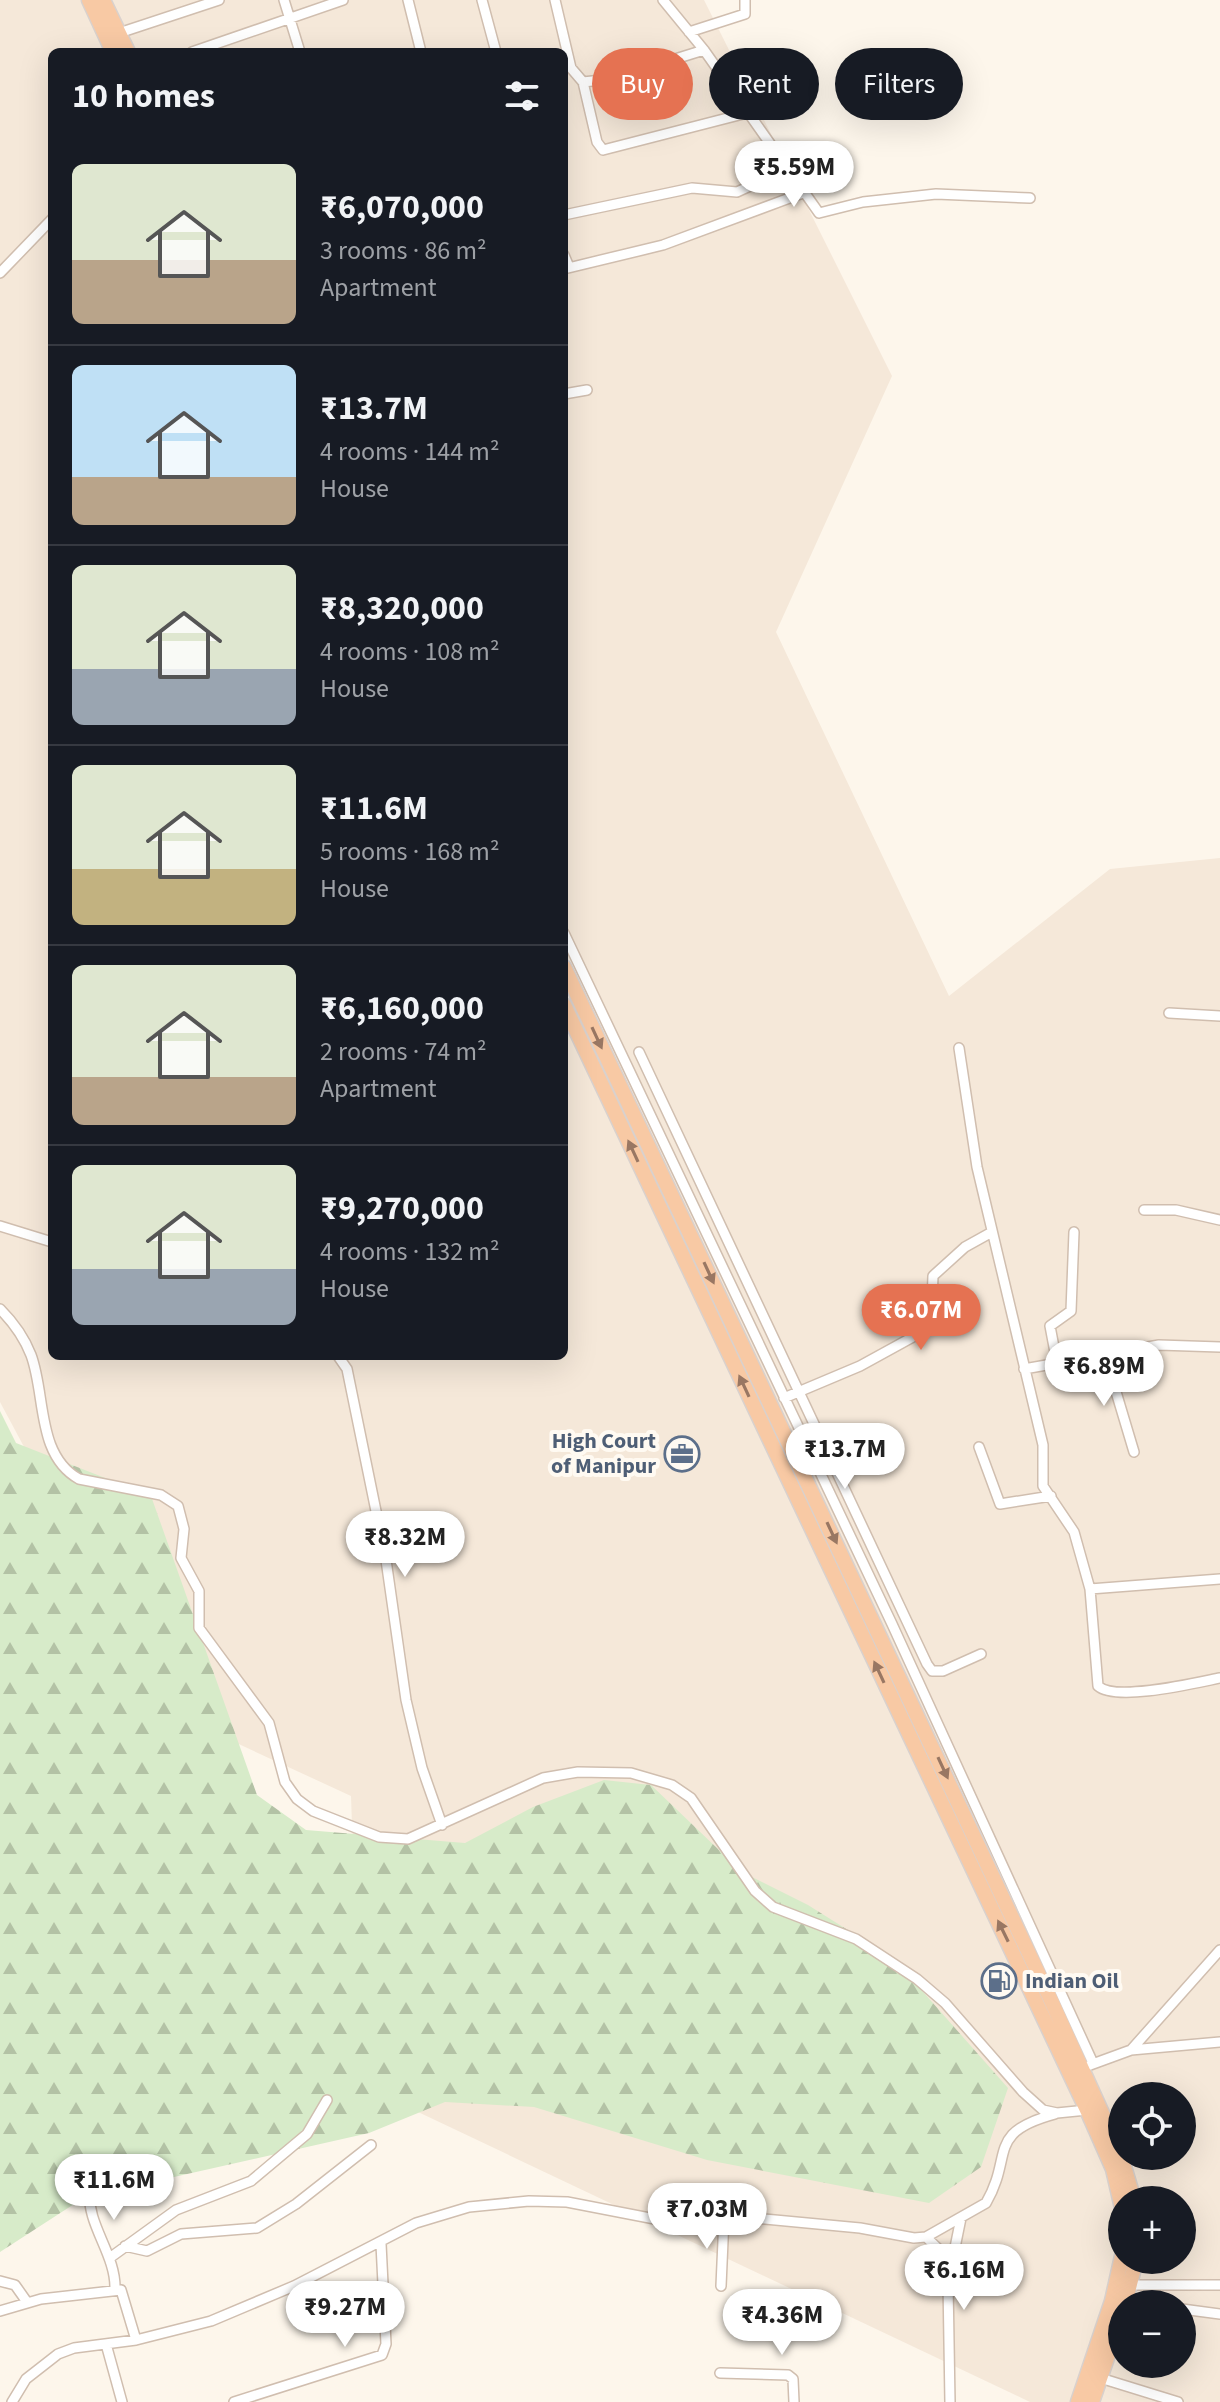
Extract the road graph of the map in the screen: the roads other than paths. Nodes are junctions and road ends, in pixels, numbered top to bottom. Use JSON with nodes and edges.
{"nodes":[{"id":1,"x":89,"y":0,"type":"edge"},
{"id":2,"x":103,"y":0,"type":"edge"},
{"id":3,"x":219,"y":0,"type":"edge"},
{"id":4,"x":284,"y":0,"type":"edge"},
{"id":5,"x":343,"y":0,"type":"edge"},
{"id":6,"x":408,"y":0,"type":"edge"},
{"id":7,"x":482,"y":0,"type":"edge"},
{"id":8,"x":555,"y":0,"type":"edge"},
{"id":9,"x":663,"y":0,"type":"edge"},
{"id":10,"x":745,"y":0,"type":"edge"},
{"id":11,"x":289,"y":17,"type":"junction"},
{"id":12,"x":689,"y":32,"type":"junction"},
{"id":13,"x":119,"y":33,"type":"junction"},
{"id":14,"x":111,"y":48,"type":"edge"},
{"id":15,"x":126,"y":48,"type":"edge"},
{"id":16,"x":203,"y":48,"type":"edge"},
{"id":17,"x":299,"y":48,"type":"edge"},
{"id":18,"x":420,"y":48,"type":"edge"},
{"id":19,"x":495,"y":48,"type":"edge"},
{"id":20,"x":566,"y":48,"type":"edge"},
{"id":21,"x":704,"y":50,"type":"junction"},
{"id":22,"x":568,"y":55,"type":"edge"},
{"id":23,"x":709,"y":57,"type":"edge"},
{"id":24,"x":583,"y":82,"type":"junction"},
{"id":25,"x":720,"y":120,"type":"edge"},
{"id":26,"x":752,"y":120,"type":"edge"},
{"id":27,"x":787,"y":169,"type":"junction"},
{"id":28,"x":803,"y":193,"type":"junction"},
{"id":29,"x":1030,"y":198,"type":"dead end"},
{"id":30,"x":568,"y":214,"type":"edge"},
{"id":31,"x":48,"y":223,"type":"edge"},
{"id":32,"x":568,"y":268,"type":"edge"},
{"id":33,"x":0,"y":273,"type":"edge"},
{"id":34,"x":587,"y":390,"type":"dead end"},
{"id":35,"x":568,"y":393,"type":"edge"},
{"id":36,"x":568,"y":941,"type":"edge"},
{"id":37,"x":568,"y":976,"type":"edge"},
{"id":38,"x":568,"y":1013,"type":"edge"},
{"id":39,"x":1169,"y":1013,"type":"dead end"},
{"id":40,"x":1220,"y":1016,"type":"edge"},
{"id":41,"x":959,"y":1048,"type":"dead end"},
{"id":42,"x":639,"y":1052,"type":"dead end"},
{"id":43,"x":1144,"y":1210,"type":"dead end"},
{"id":44,"x":1220,"y":1220,"type":"edge"},
{"id":45,"x":0,"y":1226,"type":"edge"},
{"id":46,"x":992,"y":1232,"type":"junction"},
{"id":47,"x":1074,"y":1232,"type":"dead end"},
{"id":48,"x":48,"y":1241,"type":"edge"},
{"id":49,"x":0,"y":1309,"type":"edge"},
{"id":50,"x":1220,"y":1347,"type":"edge"},
{"id":51,"x":1105,"y":1355,"type":"junction"},
{"id":52,"x":341,"y":1360,"type":"edge"},
{"id":53,"x":1057,"y":1363,"type":"junction"},
{"id":54,"x":1024,"y":1369,"type":"junction"},
{"id":55,"x":799,"y":1392,"type":"junction"},
{"id":56,"x":784,"y":1398,"type":"junction"},
{"id":57,"x":979,"y":1447,"type":"dead end"},
{"id":58,"x":1134,"y":1452,"type":"dead end"},
{"id":59,"x":1051,"y":1496,"type":"junction"},
{"id":60,"x":1220,"y":1579,"type":"edge"},
{"id":61,"x":1090,"y":1589,"type":"junction"},
{"id":62,"x":981,"y":1654,"type":"dead end"},
{"id":63,"x":1220,"y":1678,"type":"edge"},
{"id":64,"x":442,"y":1825,"type":"junction"},
{"id":65,"x":1220,"y":1954,"type":"edge"},
{"id":66,"x":1220,"y":2042,"type":"edge"},
{"id":67,"x":1131,"y":2050,"type":"junction"},
{"id":68,"x":1082,"y":2069,"type":"junction"},
{"id":69,"x":327,"y":2100,"type":"dead end"},
{"id":70,"x":1087,"y":2110,"type":"junction"},
{"id":71,"x":1057,"y":2113,"type":"junction"},
{"id":72,"x":371,"y":2145,"type":"dead end"},
{"id":73,"x":141,"y":2167,"type":"dead end"},
{"id":74,"x":1117,"y":2186,"type":"edge"},
{"id":75,"x":1130,"y":2186,"type":"edge"},
{"id":76,"x":724,"y":2218,"type":"junction"},
{"id":77,"x":961,"y":2218,"type":"junction"},
{"id":78,"x":926,"y":2237,"type":"junction"},
{"id":79,"x":381,"y":2244,"type":"junction"},
{"id":80,"x":125,"y":2246,"type":"junction"},
{"id":81,"x":111,"y":2257,"type":"junction"},
{"id":82,"x":951,"y":2261,"type":"junction"},
{"id":83,"x":1118,"y":2274,"type":"edge"},
{"id":84,"x":1133,"y":2274,"type":"edge"},
{"id":85,"x":0,"y":2281,"type":"edge"},
{"id":86,"x":1130,"y":2285,"type":"junction"},
{"id":87,"x":1220,"y":2285,"type":"edge"},
{"id":88,"x":721,"y":2286,"type":"dead end"},
{"id":89,"x":115,"y":2289,"type":"junction"},
{"id":90,"x":1130,"y":2290,"type":"edge"},
{"id":91,"x":27,"y":2302,"type":"junction"},
{"id":92,"x":0,"y":2311,"type":"edge"},
{"id":93,"x":1196,"y":2311,"type":"edge"},
{"id":94,"x":1220,"y":2314,"type":"edge"},
{"id":95,"x":136,"y":2340,"type":"junction"},
{"id":96,"x":106,"y":2344,"type":"junction"},
{"id":97,"x":1108,"y":2347,"type":"edge"},
{"id":98,"x":720,"y":2373,"type":"dead end"},
{"id":99,"x":1094,"y":2376,"type":"junction"},
{"id":100,"x":12,"y":2402,"type":"edge"},
{"id":101,"x":122,"y":2402,"type":"edge"},
{"id":102,"x":234,"y":2402,"type":"edge"},
{"id":103,"x":794,"y":2402,"type":"edge"},
{"id":104,"x":950,"y":2402,"type":"edge"},
{"id":105,"x":1078,"y":2402,"type":"edge"},
{"id":106,"x":1092,"y":2402,"type":"edge"},
{"id":107,"x":1178,"y":2402,"type":"edge"}],
"edges":[{"from":1,"to":14,"type":"highway"},
{"from":2,"to":13,"type":"highway"},
{"from":3,"to":13,"type":"street"},
{"from":4,"to":11,"type":"street"},
{"from":5,"to":11,"type":"street"},
{"from":6,"to":18,"type":"street"},
{"from":7,"to":19,"type":"street"},
{"from":8,"to":20,"type":"street"},
{"from":9,"to":12,"type":"street"},
{"from":10,"to":12,"type":"street"},
{"from":11,"to":16,"type":"street"},
{"from":11,"to":17,"type":"street"},
{"from":12,"to":21,"type":"street"},
{"from":13,"to":15,"type":"highway"},
{"from":21,"to":23,"type":"street"},
{"from":21,"to":24,"type":"street"},
{"from":22,"to":24,"type":"street"},
{"from":24,"to":25,"type":"street"},
{"from":26,"to":27,"type":"street"},
{"from":27,"to":28,"type":"street"},
{"from":27,"to":30,"type":"street"},
{"from":28,"to":29,"type":"street"},
{"from":28,"to":32,"type":"street"},
{"from":31,"to":33,"type":"street"},
{"from":34,"to":35,"type":"street"},
{"from":36,"to":56,"type":"street"},
{"from":37,"to":68,"type":"highway","one_way":true},
{"from":68,"to":38,"type":"highway","one_way":true},
{"from":39,"to":40,"type":"street"},
{"from":41,"to":46,"type":"street"},
{"from":42,"to":55,"type":"street"},
{"from":43,"to":44,"type":"street"},
{"from":45,"to":48,"type":"street"},
{"from":46,"to":54,"type":"street"},
{"from":46,"to":55,"type":"street"},
{"from":47,"to":53,"type":"street"},
{"from":49,"to":64,"type":"street"},
{"from":50,"to":51,"type":"street"},
{"from":51,"to":53,"type":"street"},
{"from":51,"to":58,"type":"street"},
{"from":52,"to":64,"type":"street"},
{"from":53,"to":54,"type":"street"},
{"from":54,"to":59,"type":"street"},
{"from":55,"to":56,"type":"street"},
{"from":55,"to":62,"type":"street"},
{"from":56,"to":68,"type":"street"},
{"from":57,"to":59,"type":"street"},
{"from":59,"to":61,"type":"street"},
{"from":60,"to":61,"type":"street"},
{"from":61,"to":63,"type":"street"},
{"from":64,"to":71,"type":"street"},
{"from":65,"to":67,"type":"street"},
{"from":66,"to":67,"type":"street"},
{"from":67,"to":68,"type":"street"},
{"from":68,"to":70,"type":"highway"},
{"from":68,"to":75,"type":"highway"},
{"from":69,"to":80,"type":"street"},
{"from":70,"to":71,"type":"street"},
{"from":70,"to":74,"type":"highway"},
{"from":71,"to":77,"type":"street"},
{"from":72,"to":80,"type":"street"},
{"from":73,"to":81,"type":"street"},
{"from":76,"to":78,"type":"street"},
{"from":76,"to":79,"type":"street"},
{"from":76,"to":88,"type":"street"},
{"from":77,"to":78,"type":"street"},
{"from":77,"to":82,"type":"street"},
{"from":78,"to":82,"type":"street"},
{"from":79,"to":95,"type":"street"},
{"from":79,"to":102,"type":"street"},
{"from":80,"to":81,"type":"street"},
{"from":81,"to":89,"type":"street"},
{"from":82,"to":104,"type":"street"},
{"from":83,"to":99,"type":"highway"},
{"from":84,"to":86,"type":"highway"},
{"from":85,"to":91,"type":"street"},
{"from":86,"to":87,"type":"street"},
{"from":86,"to":90,"type":"highway"},
{"from":89,"to":91,"type":"street"},
{"from":89,"to":95,"type":"street"},
{"from":91,"to":92,"type":"street"},
{"from":93,"to":94,"type":"street"},
{"from":95,"to":96,"type":"street"},
{"from":96,"to":100,"type":"street"},
{"from":96,"to":101,"type":"street"},
{"from":97,"to":99,"type":"highway"},
{"from":98,"to":103,"type":"street"},
{"from":99,"to":105,"type":"highway"},
{"from":99,"to":106,"type":"highway"},
{"from":99,"to":107,"type":"street"}]}
